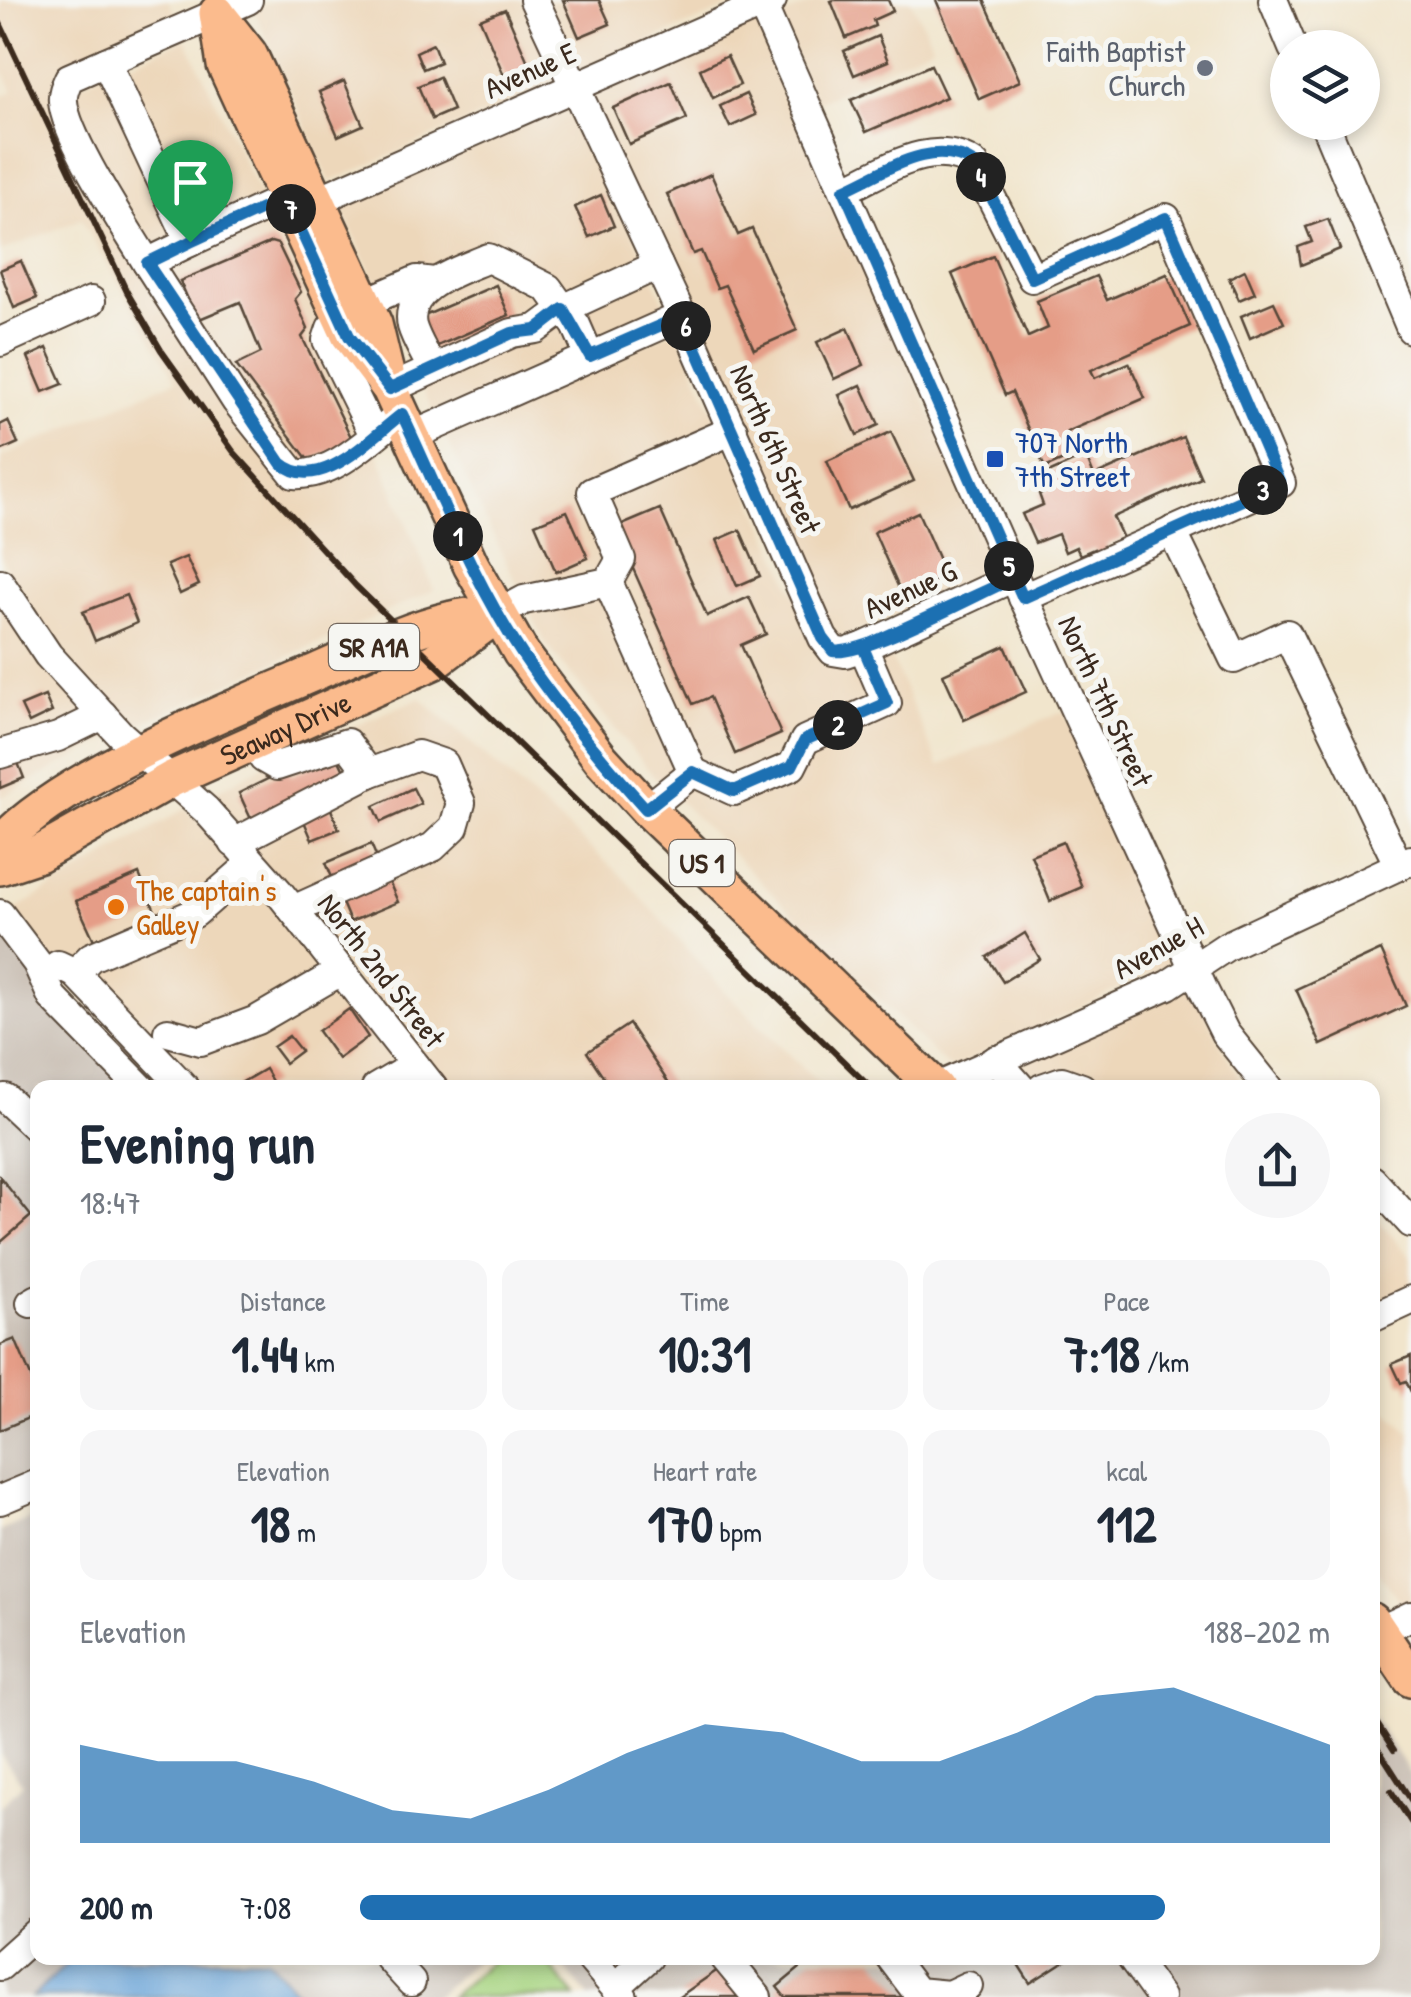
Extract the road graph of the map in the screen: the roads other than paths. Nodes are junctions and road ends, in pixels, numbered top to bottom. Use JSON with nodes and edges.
{"nodes":[{"id":1,"x":534,"y":0,"type":"edge"},
{"id":2,"x":1273,"y":0,"type":"edge"},
{"id":3,"x":764,"y":2,"type":"edge"},
{"id":4,"x":225,"y":4,"type":"edge"},
{"id":5,"x":1286,"y":30,"type":"edge"},
{"id":6,"x":106,"y":62,"type":"junction"},
{"id":7,"x":573,"y":87,"type":"junction"},
{"id":8,"x":1332,"y":140,"type":"edge"},
{"id":9,"x":844,"y":190,"type":"junction"},
{"id":10,"x":301,"y":200,"type":"junction"},
{"id":11,"x":190,"y":242,"type":"junction"},
{"id":12,"x":147,"y":263,"type":"junction"},
{"id":13,"x":658,"y":265,"type":"junction"},
{"id":14,"x":434,"y":282,"type":"junction"},
{"id":15,"x":90,"y":301,"type":"dead end"},
{"id":16,"x":563,"y":309,"type":"junction"},
{"id":17,"x":353,"y":312,"type":"junction"},
{"id":18,"x":682,"y":316,"type":"junction"},
{"id":19,"x":1411,"y":329,"type":"edge"},
{"id":20,"x":0,"y":342,"type":"edge"},
{"id":21,"x":590,"y":356,"type":"junction"},
{"id":22,"x":432,"y":369,"type":"junction"},
{"id":23,"x":383,"y":404,"type":"junction"},
{"id":24,"x":733,"y":430,"type":"junction"},
{"id":25,"x":1172,"y":531,"type":"junction"},
{"id":26,"x":608,"y":582,"type":"junction"},
{"id":27,"x":0,"y":583,"type":"edge"},
{"id":28,"x":1018,"y":588,"type":"junction"},
{"id":29,"x":498,"y":614,"type":"junction"},
{"id":30,"x":863,"y":647,"type":"junction"},
{"id":31,"x":833,"y":651,"type":"joint"},
{"id":32,"x":103,"y":715,"type":"junction"},
{"id":33,"x":254,"y":740,"type":"junction"},
{"id":34,"x":141,"y":752,"type":"junction"},
{"id":35,"x":0,"y":754,"type":"edge"},
{"id":36,"x":693,"y":772,"type":"junction"},
{"id":37,"x":369,"y":773,"type":"junction"},
{"id":38,"x":172,"y":779,"type":"junction"},
{"id":39,"x":646,"y":809,"type":"junction"},
{"id":40,"x":0,"y":845,"type":"edge"},
{"id":41,"x":243,"y":853,"type":"junction"},
{"id":42,"x":1405,"y":863,"type":"edge"},
{"id":43,"x":0,"y":867,"type":"edge"},
{"id":44,"x":0,"y":914,"type":"edge"},
{"id":45,"x":291,"y":921,"type":"junction"},
{"id":46,"x":37,"y":963,"type":"junction"},
{"id":47,"x":1194,"y":967,"type":"junction"},
{"id":48,"x":341,"y":971,"type":"junction"},
{"id":49,"x":75,"y":973,"type":"junction"},
{"id":50,"x":161,"y":1040,"type":"junction"},
{"id":51,"x":996,"y":1060,"type":"junction"},
{"id":52,"x":424,"y":1076,"type":"edge"},
{"id":53,"x":126,"y":1080,"type":"edge"},
{"id":54,"x":181,"y":1080,"type":"edge"},
{"id":55,"x":928,"y":1080,"type":"edge"},
{"id":56,"x":951,"y":1080,"type":"edge"},
{"id":57,"x":1013,"y":1080,"type":"edge"},
{"id":58,"x":1263,"y":1080,"type":"edge"},
{"id":59,"x":6,"y":1098,"type":"dead end"},
{"id":60,"x":30,"y":1122,"type":"edge"},
{"id":61,"x":1380,"y":1189,"type":"edge"},
{"id":62,"x":1411,"y":1223,"type":"edge"},
{"id":63,"x":1411,"y":1300,"type":"edge"},
{"id":64,"x":1380,"y":1314,"type":"edge"},
{"id":65,"x":30,"y":1487,"type":"edge"},
{"id":66,"x":0,"y":1500,"type":"edge"},
{"id":67,"x":1388,"y":1622,"type":"edge"},
{"id":68,"x":1411,"y":1680,"type":"edge"},
{"id":69,"x":30,"y":1939,"type":"edge"},
{"id":70,"x":395,"y":1965,"type":"edge"},
{"id":71,"x":596,"y":1965,"type":"edge"},
{"id":72,"x":642,"y":1965,"type":"edge"},
{"id":73,"x":731,"y":1965,"type":"edge"},
{"id":74,"x":896,"y":1965,"type":"edge"},
{"id":75,"x":1137,"y":1965,"type":"edge"},
{"id":76,"x":0,"y":1966,"type":"edge"},
{"id":77,"x":411,"y":1982,"type":"dead end"},
{"id":78,"x":968,"y":1986,"type":"dead end"},
{"id":79,"x":619,"y":1992,"type":"edge"},
{"id":80,"x":757,"y":1997,"type":"edge"},
{"id":81,"x":1160,"y":1997,"type":"edge"}],
"edges":[{"from":1,"to":7,"type":"street","name":"North 6th Street"},
{"from":2,"to":5,"type":"street"},
{"from":3,"to":7,"type":"street","name":"Avenue E"},
{"from":3,"to":9,"type":"street","name":"North 7th Street"},
{"from":4,"to":6,"type":"street"},
{"from":4,"to":10,"type":"main road","number":"US 1"},
{"from":6,"to":11,"type":"street"},
{"from":6,"to":12,"type":"street"},
{"from":7,"to":10,"type":"street","name":"Avenue E"},
{"from":7,"to":13,"type":"street","name":"North 6th Street"},
{"from":8,"to":19,"type":"street"},
{"from":9,"to":25,"type":"street","name":"Avenue G"},
{"from":9,"to":28,"type":"street","name":"North 7th Street"},
{"from":10,"to":11,"type":"street","name":"Avenue E"},
{"from":10,"to":17,"type":"main road","number":"US 1"},
{"from":11,"to":12,"type":"street","name":"Avenue E"},
{"from":12,"to":23,"type":"street"},
{"from":13,"to":16,"type":"street"},
{"from":13,"to":18,"type":"street","name":"North 6th Street"},
{"from":14,"to":16,"type":"street"},
{"from":14,"to":17,"type":"street"},
{"from":14,"to":22,"type":"street"},
{"from":15,"to":20,"type":"street"},
{"from":16,"to":21,"type":"street"},
{"from":16,"to":22,"type":"street"},
{"from":17,"to":23,"type":"main road","number":"US 1"},
{"from":17,"to":23,"type":"street"},
{"from":18,"to":21,"type":"street"},
{"from":18,"to":24,"type":"street","name":"North 6th Street"},
{"from":21,"to":23,"type":"street"},
{"from":22,"to":23,"type":"street"},
{"from":23,"to":29,"type":"main road","number":"US 1"},
{"from":24,"to":26,"type":"street"},
{"from":24,"to":31,"type":"street","name":"North 6th Street"},
{"from":25,"to":28,"type":"street","name":"Avenue G"},
{"from":25,"to":42,"type":"street"},
{"from":26,"to":29,"type":"street"},
{"from":26,"to":36,"type":"street"},
{"from":27,"to":32,"type":"street","name":"North 2nd Street"},
{"from":28,"to":30,"type":"street","name":"Avenue G"},
{"from":28,"to":47,"type":"street","name":"North 7th Street"},
{"from":29,"to":33,"type":"main road","name":"Seaway Drive","number":"SR A1A"},
{"from":29,"to":34,"type":"main road","name":"Seaway Drive","number":"SR A1A"},
{"from":29,"to":39,"type":"main road","number":"US 1"},
{"from":30,"to":31,"type":"street","name":"Avenue G"},
{"from":30,"to":36,"type":"street"},
{"from":32,"to":34,"type":"street","name":"North 2nd Street"},
{"from":32,"to":35,"type":"street"},
{"from":33,"to":37,"type":"street"},
{"from":33,"to":38,"type":"main road","name":"Seaway Drive","number":"SR A1A"},
{"from":34,"to":38,"type":"street","name":"North 2nd Street"},
{"from":34,"to":40,"type":"main road","name":"Seaway Drive","number":"SR A1A"},
{"from":36,"to":39,"type":"street"},
{"from":37,"to":41,"type":"street"},
{"from":37,"to":45,"type":"street"},
{"from":38,"to":41,"type":"street","name":"North 2nd Street"},
{"from":38,"to":43,"type":"main road","name":"Seaway Drive","number":"SR A1A"},
{"from":39,"to":55,"type":"main road","number":"US 1"},
{"from":41,"to":45,"type":"street","name":"North 2nd Street"},
{"from":41,"to":49,"type":"street"},
{"from":42,"to":47,"type":"street","name":"Avenue H"},
{"from":44,"to":46,"type":"street"},
{"from":45,"to":48,"type":"street","name":"North 2nd Street"},
{"from":46,"to":49,"type":"street"},
{"from":46,"to":53,"type":"street"},
{"from":47,"to":51,"type":"street","name":"Avenue H"},
{"from":47,"to":58,"type":"street","name":"North 7th Street"},
{"from":48,"to":50,"type":"street"},
{"from":48,"to":52,"type":"street","name":"North 2nd Street"},
{"from":49,"to":50,"type":"street"},
{"from":50,"to":54,"type":"street"},
{"from":51,"to":56,"type":"street","name":"Avenue H"},
{"from":51,"to":57,"type":"street"},
{"from":59,"to":60,"type":"street"},
{"from":61,"to":62,"type":"street"},
{"from":63,"to":64,"type":"street"},
{"from":65,"to":66,"type":"street"},
{"from":67,"to":68,"type":"main road"},
{"from":69,"to":76,"type":"street"},
{"from":70,"to":77,"type":"street"},
{"from":71,"to":79,"type":"street"},
{"from":72,"to":79,"type":"street"},
{"from":73,"to":80,"type":"street"},
{"from":74,"to":78,"type":"street"},
{"from":75,"to":81,"type":"street"}]}
